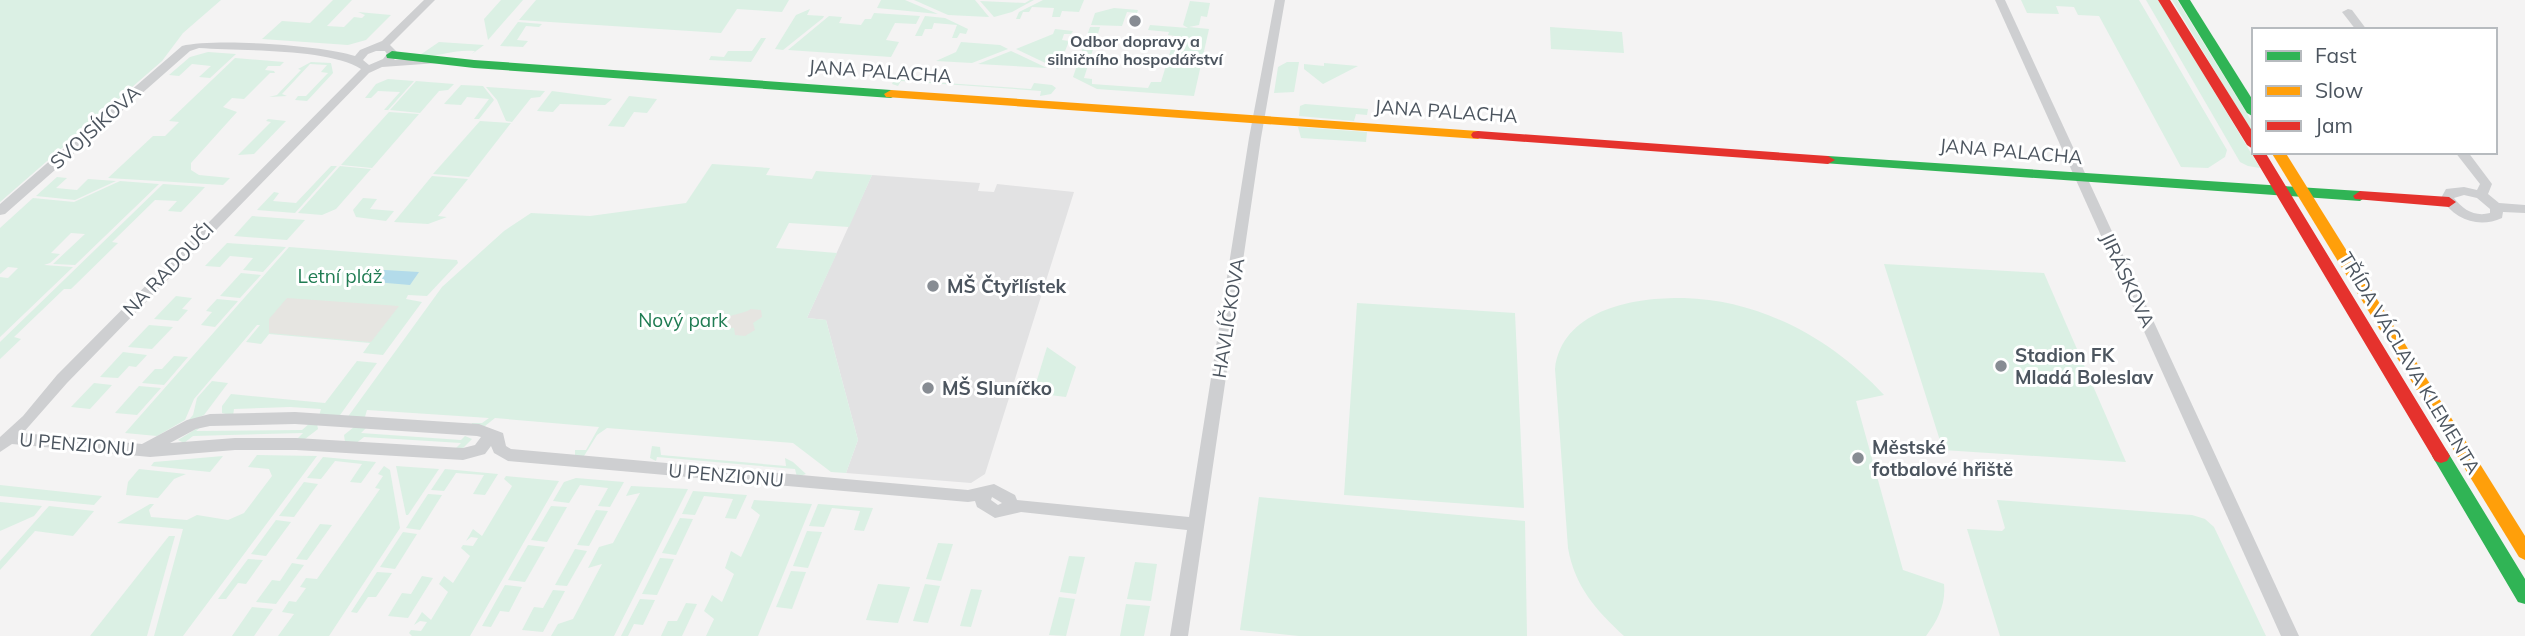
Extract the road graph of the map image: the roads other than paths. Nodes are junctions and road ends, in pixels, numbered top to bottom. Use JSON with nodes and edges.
{"nodes":[{"id":1,"x":430,"y":0,"type":"edge"},
{"id":2,"x":1280,"y":0,"type":"edge"},
{"id":3,"x":2000,"y":0,"type":"edge"},
{"id":4,"x":2164,"y":0,"type":"edge"},
{"id":5,"x":2184,"y":0,"type":"edge"},
{"id":6,"x":2348,"y":12,"type":"dead end"},
{"id":7,"x":416,"y":15,"type":"junction"},
{"id":8,"x":2360,"y":28,"type":"edge"},
{"id":9,"x":374,"y":48,"type":"junction"},
{"id":10,"x":320,"y":53,"type":"junction"},
{"id":11,"x":385,"y":59,"type":"junction"},
{"id":12,"x":357,"y":62,"type":"junction"},
{"id":13,"x":338,"y":95,"type":"junction"},
{"id":14,"x":2252,"y":110,"type":"edge"},
{"id":15,"x":1258,"y":118,"type":"junction"},
{"id":16,"x":2252,"y":142,"type":"edge"},
{"id":17,"x":2259,"y":154,"type":"edge"},
{"id":18,"x":2279,"y":154,"type":"edge"},
{"id":19,"x":2463,"y":154,"type":"edge"},
{"id":20,"x":2081,"y":178,"type":"junction"},
{"id":21,"x":2281,"y":190,"type":"junction"},
{"id":22,"x":2302,"y":191,"type":"junction"},
{"id":23,"x":2481,"y":195,"type":"junction"},
{"id":24,"x":2449,"y":202,"type":"junction"},
{"id":25,"x":2496,"y":207,"type":"junction"},
{"id":26,"x":2525,"y":209,"type":"edge"},
{"id":27,"x":0,"y":211,"type":"edge"},
{"id":28,"x":319,"y":420,"type":"junction"},
{"id":29,"x":359,"y":422,"type":"junction"},
{"id":30,"x":483,"y":431,"type":"junction"},
{"id":31,"x":4,"y":442,"type":"edge"},
{"id":32,"x":296,"y":444,"type":"junction"},
{"id":33,"x":344,"y":447,"type":"junction"},
{"id":34,"x":148,"y":450,"type":"junction"},
{"id":35,"x":1196,"y":524,"type":"junction"},
{"id":36,"x":2525,"y":552,"type":"edge"},
{"id":37,"x":2525,"y":596,"type":"edge"},
{"id":38,"x":1179,"y":636,"type":"edge"},
{"id":39,"x":2290,"y":636,"type":"edge"}],
"edges":[{"from":1,"to":7,"type":"street"},
{"from":2,"to":15,"type":"street","name":"HAVLÍČKOVA"},
{"from":3,"to":20,"type":"street","name":"JIRÁSKOVA"},
{"from":4,"to":16,"type":"street"},
{"from":5,"to":14,"type":"street"},
{"from":6,"to":8,"type":"street"},
{"from":7,"to":9,"type":"street"},
{"from":7,"to":11,"type":"street"},
{"from":9,"to":10,"type":"street"},
{"from":9,"to":11,"type":"street"},
{"from":9,"to":12,"type":"street"},
{"from":10,"to":12,"type":"street"},
{"from":10,"to":27,"type":"street","name":"SVOJSÍKOVA"},
{"from":11,"to":12,"type":"street"},
{"from":11,"to":13,"type":"street"},
{"from":11,"to":15,"type":"street","name":"JANA PALACHA"},
{"from":12,"to":13,"type":"street"},
{"from":13,"to":31,"type":"street","name":"NA RADOUČI"},
{"from":15,"to":20,"type":"street","name":"JANA PALACHA"},
{"from":15,"to":35,"type":"street","name":"HAVLÍČKOVA"},
{"from":17,"to":21,"type":"street","name":"TŘÍDA VÁCLAVA KLEMENTA"},
{"from":18,"to":22,"type":"street","name":"TŘÍDA VÁCLAVA KLEMENTA"},
{"from":19,"to":23,"type":"street"},
{"from":20,"to":21,"type":"street","name":"JANA PALACHA"},
{"from":20,"to":39,"type":"street","name":"JIRÁSKOVA"},
{"from":21,"to":22,"type":"street","name":"JANA PALACHA"},
{"from":21,"to":37,"type":"street","name":"TŘÍDA VÁCLAVA KLEMENTA"},
{"from":22,"to":24,"type":"street","name":"JANA PALACHA"},
{"from":22,"to":36,"type":"street","name":"TŘÍDA VÁCLAVA KLEMENTA"},
{"from":23,"to":24,"type":"street"},
{"from":23,"to":25,"type":"street"},
{"from":24,"to":25,"type":"street"},
{"from":25,"to":26,"type":"street"},
{"from":28,"to":29,"type":"street","name":"U PENZIONU"},
{"from":28,"to":32,"type":"street"},
{"from":28,"to":34,"type":"street","name":"U PENZIONU"},
{"from":29,"to":30,"type":"street"},
{"from":29,"to":33,"type":"street"},
{"from":30,"to":33,"type":"street"},
{"from":30,"to":35,"type":"street","name":"U PENZIONU"},
{"from":31,"to":34,"type":"street","name":"U PENZIONU"},
{"from":32,"to":33,"type":"street","name":"U PENZIONU"},
{"from":32,"to":34,"type":"street","name":"U PENZIONU"},
{"from":35,"to":38,"type":"street","name":"HAVLÍČKOVA"}]}
